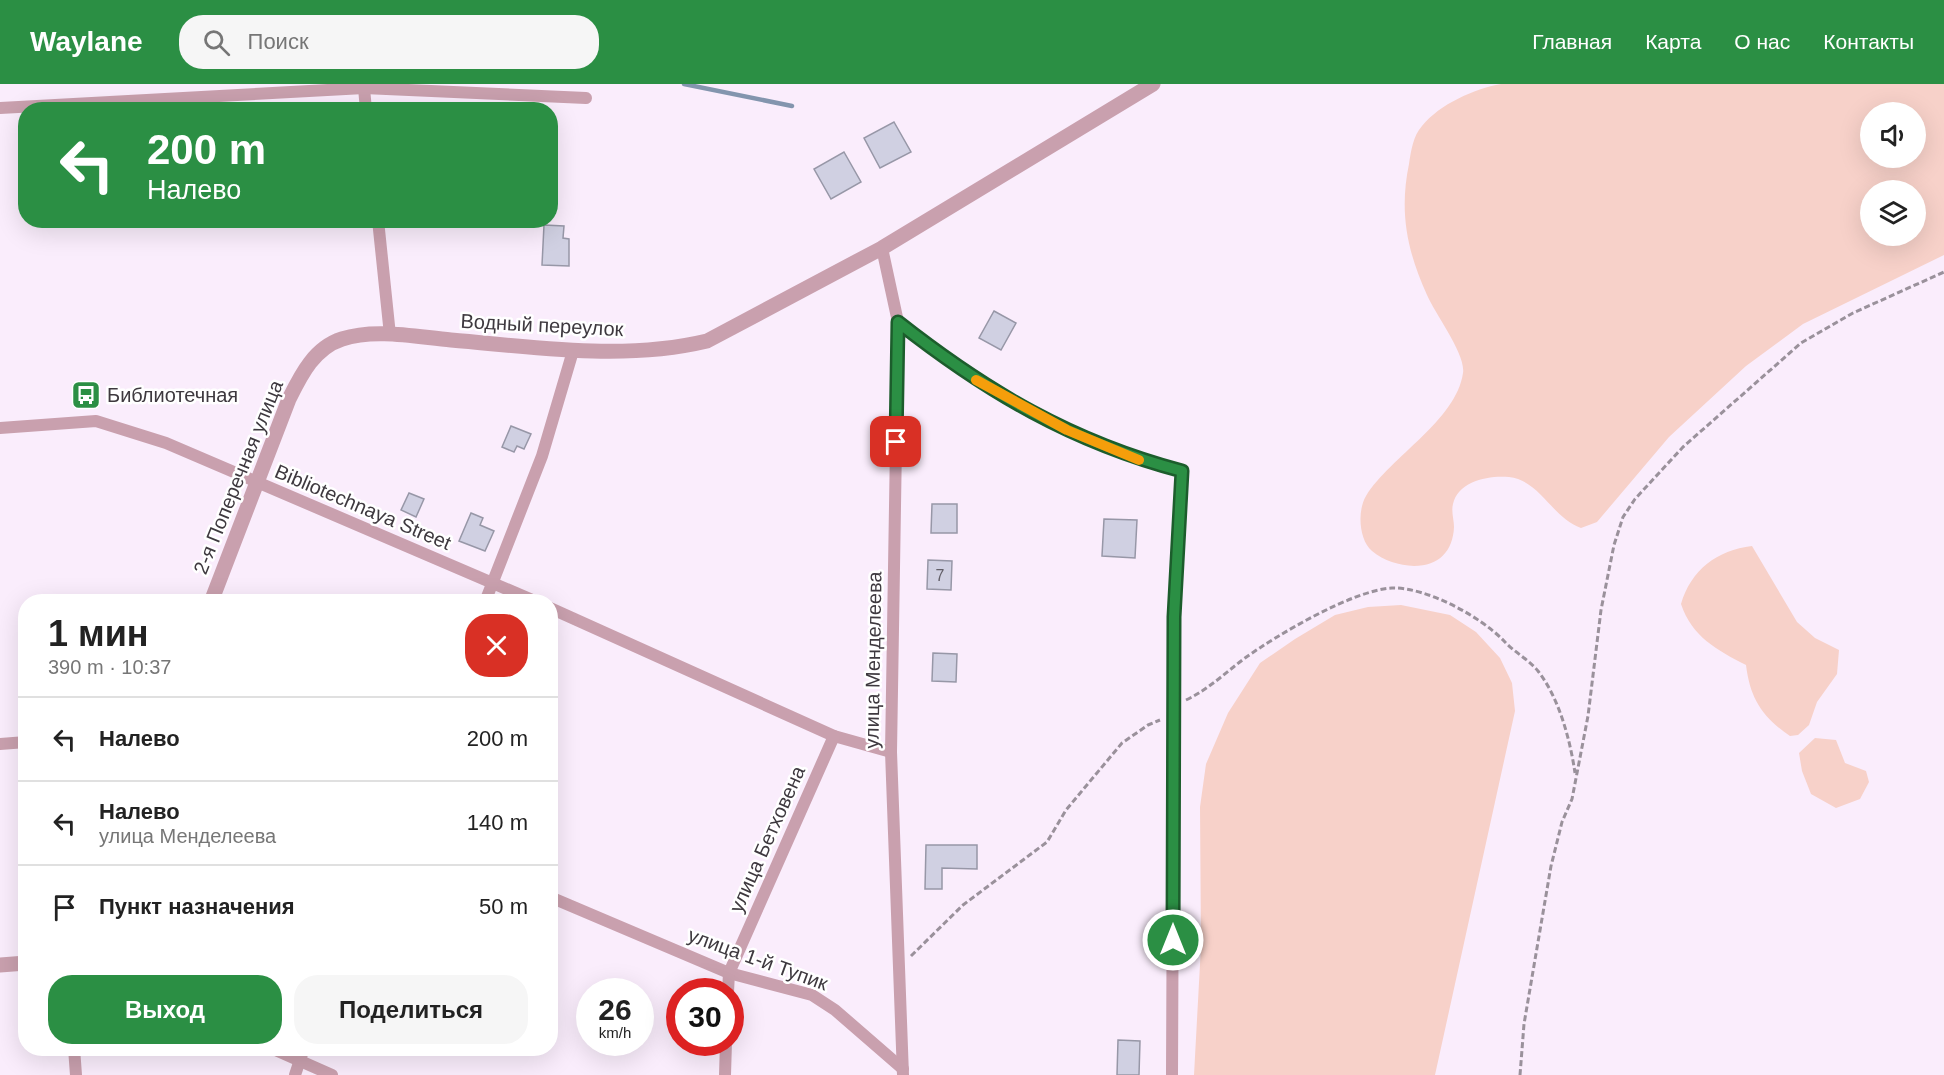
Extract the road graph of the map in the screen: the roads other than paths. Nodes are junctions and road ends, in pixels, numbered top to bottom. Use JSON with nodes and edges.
{"nodes":[{"id":1,"x":1153,"y":84,"type":"edge"},
{"id":2,"x":364,"y":88,"type":"junction"},
{"id":3,"x":586,"y":98,"type":"dead end"},
{"id":4,"x":109,"y":102,"type":"edge"},
{"id":5,"x":365,"y":102,"type":"edge"},
{"id":6,"x":18,"y":107,"type":"edge"},
{"id":7,"x":0,"y":108,"type":"edge"},
{"id":8,"x":379,"y":228,"type":"edge"},
{"id":9,"x":882,"y":248,"type":"junction"},
{"id":10,"x":898,"y":322,"type":"junction"},
{"id":11,"x":390,"y":335,"type":"junction"},
{"id":12,"x":330,"y":344,"type":"joint"},
{"id":13,"x":573,"y":351,"type":"junction"},
{"id":14,"x":0,"y":428,"type":"edge"},
{"id":15,"x":258,"y":484,"type":"junction"},
{"id":16,"x":493,"y":582,"type":"junction"},
{"id":17,"x":214,"y":594,"type":"edge"},
{"id":18,"x":488,"y":594,"type":"edge"},
{"id":19,"x":519,"y":594,"type":"edge"},
{"id":20,"x":558,"y":612,"type":"edge"},
{"id":21,"x":834,"y":736,"type":"junction"},
{"id":22,"x":18,"y":743,"type":"edge"},
{"id":23,"x":0,"y":744,"type":"edge"},
{"id":24,"x":891,"y":752,"type":"junction"},
{"id":25,"x":558,"y":900,"type":"edge"},
{"id":26,"x":18,"y":964,"type":"edge"},
{"id":27,"x":0,"y":965,"type":"edge"},
{"id":28,"x":729,"y":973,"type":"junction"},
{"id":29,"x":729,"y":978,"type":"edge"},
{"id":30,"x":75,"y":1056,"type":"edge"},
{"id":31,"x":301,"y":1056,"type":"edge"},
{"id":32,"x":305,"y":1056,"type":"edge"},
{"id":33,"x":726,"y":1056,"type":"edge"},
{"id":34,"x":903,"y":1072,"type":"edge"},
{"id":35,"x":76,"y":1075,"type":"edge"},
{"id":36,"x":295,"y":1075,"type":"edge"},
{"id":37,"x":332,"y":1075,"type":"edge"},
{"id":38,"x":725,"y":1075,"type":"edge"},
{"id":39,"x":1172,"y":1075,"type":"edge"}],
"edges":[{"from":1,"to":9,"type":"street","name":"Водный переулок"},
{"from":2,"to":3,"type":"street"},
{"from":2,"to":4,"type":"street"},
{"from":2,"to":5,"type":"street"},
{"from":6,"to":7,"type":"street"},
{"from":8,"to":11,"type":"street"},
{"from":9,"to":10,"type":"street","name":"улица Менделеева"},
{"from":9,"to":13,"type":"street","name":"Водный переулок"},
{"from":10,"to":24,"type":"street","name":"улица Менделеева"},
{"from":10,"to":39,"type":"street"},
{"from":11,"to":12,"type":"street","name":"Водный переулок"},
{"from":11,"to":13,"type":"street","name":"Водный переулок"},
{"from":12,"to":15,"type":"street","name":"2-я Поперечная улица"},
{"from":13,"to":16,"type":"street"},
{"from":14,"to":15,"type":"street","name":"Bibliotechnaya Street"},
{"from":15,"to":16,"type":"street","name":"Bibliotechnaya Street"},
{"from":15,"to":17,"type":"street","name":"2-я Поперечная улица"},
{"from":16,"to":18,"type":"street"},
{"from":16,"to":19,"type":"street","name":"Bibliotechnaya Street"},
{"from":20,"to":21,"type":"street"},
{"from":21,"to":24,"type":"street"},
{"from":21,"to":28,"type":"street","name":"улица Бетховена"},
{"from":22,"to":23,"type":"street"},
{"from":24,"to":34,"type":"street","name":"улица Менделеева"},
{"from":25,"to":28,"type":"street","name":"улица 1-й Тупик"},
{"from":26,"to":27,"type":"street"},
{"from":28,"to":29,"type":"street","name":"улица Бетховена"},
{"from":28,"to":34,"type":"street","name":"улица 1-й Тупик"},
{"from":30,"to":35,"type":"street"},
{"from":31,"to":36,"type":"street"},
{"from":32,"to":37,"type":"street"},
{"from":33,"to":38,"type":"street"}]}
